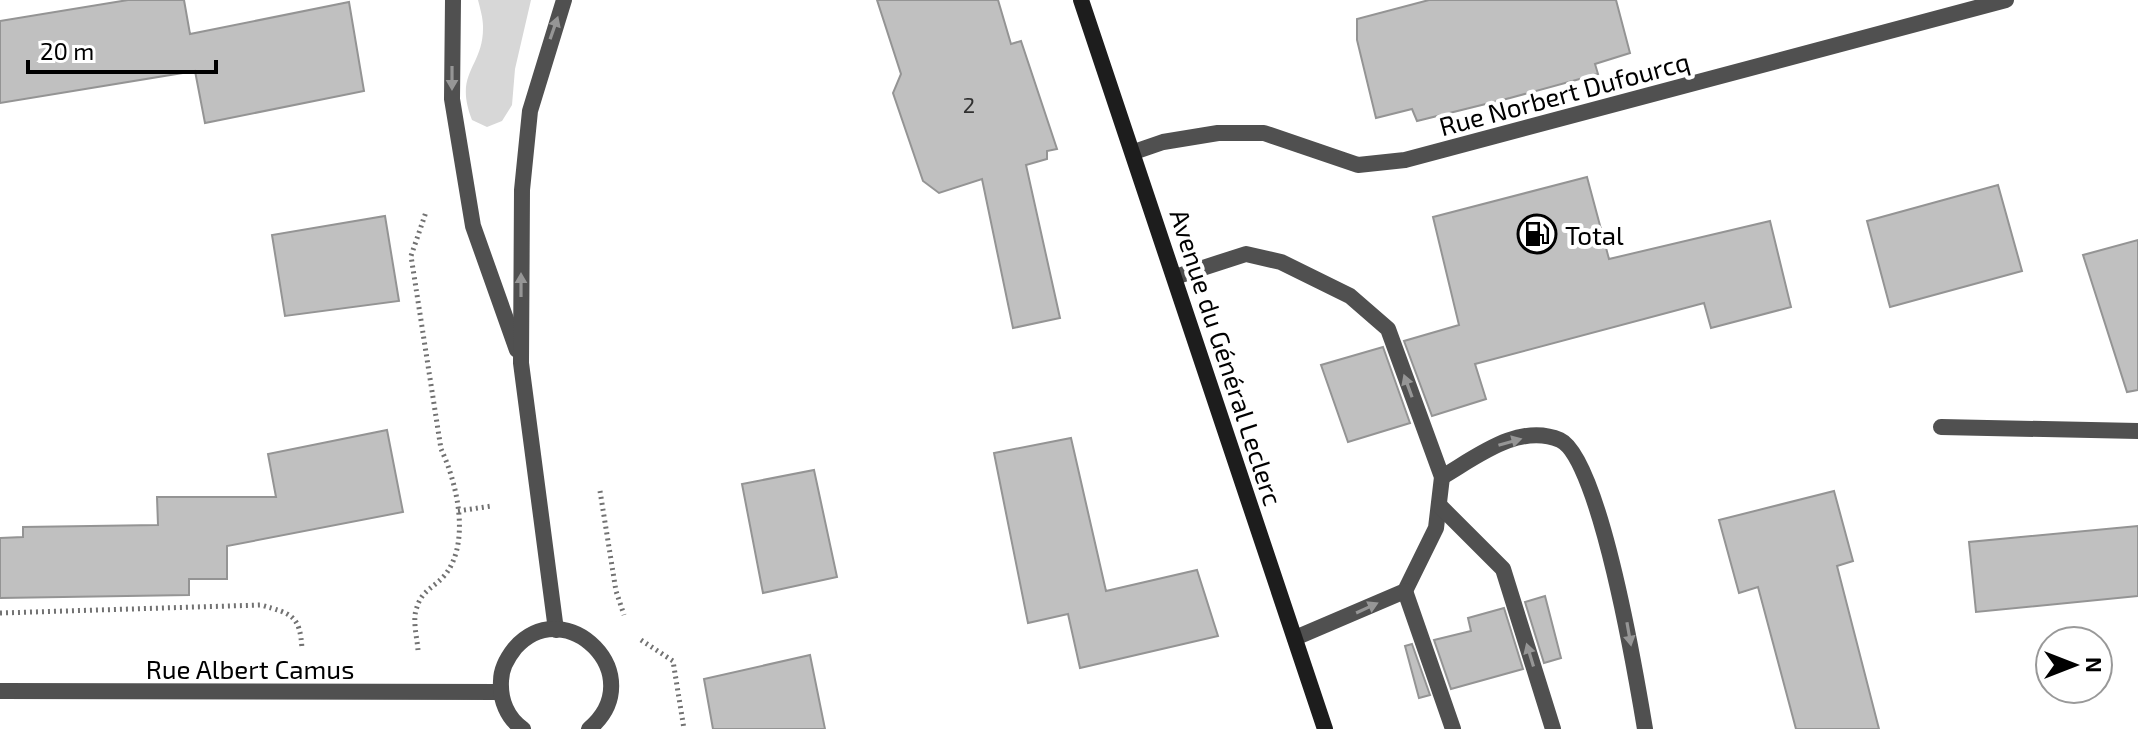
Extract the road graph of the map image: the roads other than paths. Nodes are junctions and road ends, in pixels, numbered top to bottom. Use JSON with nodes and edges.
{"nodes":[{"id":1,"x":453,"y":0,"type":"edge"},
{"id":2,"x":564,"y":0,"type":"edge"},
{"id":3,"x":1081,"y":0,"type":"edge"},
{"id":4,"x":2006,"y":0,"type":"edge"},
{"id":5,"x":1134,"y":152,"type":"junction"},
{"id":6,"x":1175,"y":277,"type":"junction"},
{"id":7,"x":521,"y":363,"type":"junction"},
{"id":8,"x":1941,"y":427,"type":"dead end"},
{"id":9,"x":2138,"y":431,"type":"edge"},
{"id":10,"x":1442,"y":477,"type":"junction"},
{"id":11,"x":1439,"y":505,"type":"junction"},
{"id":12,"x":1405,"y":591,"type":"junction"},
{"id":13,"x":556,"y":630,"type":"junction"},
{"id":14,"x":1295,"y":638,"type":"junction"},
{"id":15,"x":0,"y":691,"type":"edge"},
{"id":16,"x":500,"y":692,"type":"junction"},
{"id":17,"x":523,"y":729,"type":"edge"},
{"id":18,"x":589,"y":729,"type":"edge"},
{"id":19,"x":1325,"y":729,"type":"edge"},
{"id":20,"x":1453,"y":729,"type":"edge"},
{"id":21,"x":1553,"y":729,"type":"edge"},
{"id":22,"x":1645,"y":729,"type":"edge"}],
"edges":[{"from":1,"to":7,"type":"street","one_way":true},
{"from":7,"to":2,"type":"street","one_way":true},
{"from":3,"to":5,"type":"main road","name":"Avenue du Général Leclerc"},
{"from":4,"to":5,"type":"street","name":"Rue Norbert Dufourcq"},
{"from":5,"to":6,"type":"main road","name":"Avenue du Général Leclerc"},
{"from":10,"to":6,"type":"street","one_way":true},
{"from":6,"to":14,"type":"main road","name":"Avenue du Général Leclerc"},
{"from":7,"to":13,"type":"street"},
{"from":8,"to":9,"type":"street"},
{"from":10,"to":11,"type":"street"},
{"from":10,"to":22,"type":"street","one_way":true},
{"from":11,"to":12,"type":"street"},
{"from":21,"to":11,"type":"street","one_way":true},
{"from":14,"to":12,"type":"street","one_way":true},
{"from":12,"to":20,"type":"street"},
{"from":13,"to":16,"type":"street"},
{"from":13,"to":18,"type":"street"},
{"from":14,"to":19,"type":"main road","name":"Avenue du Général Leclerc"},
{"from":15,"to":16,"type":"street","name":"Rue Albert Camus"},
{"from":16,"to":17,"type":"street"}]}
